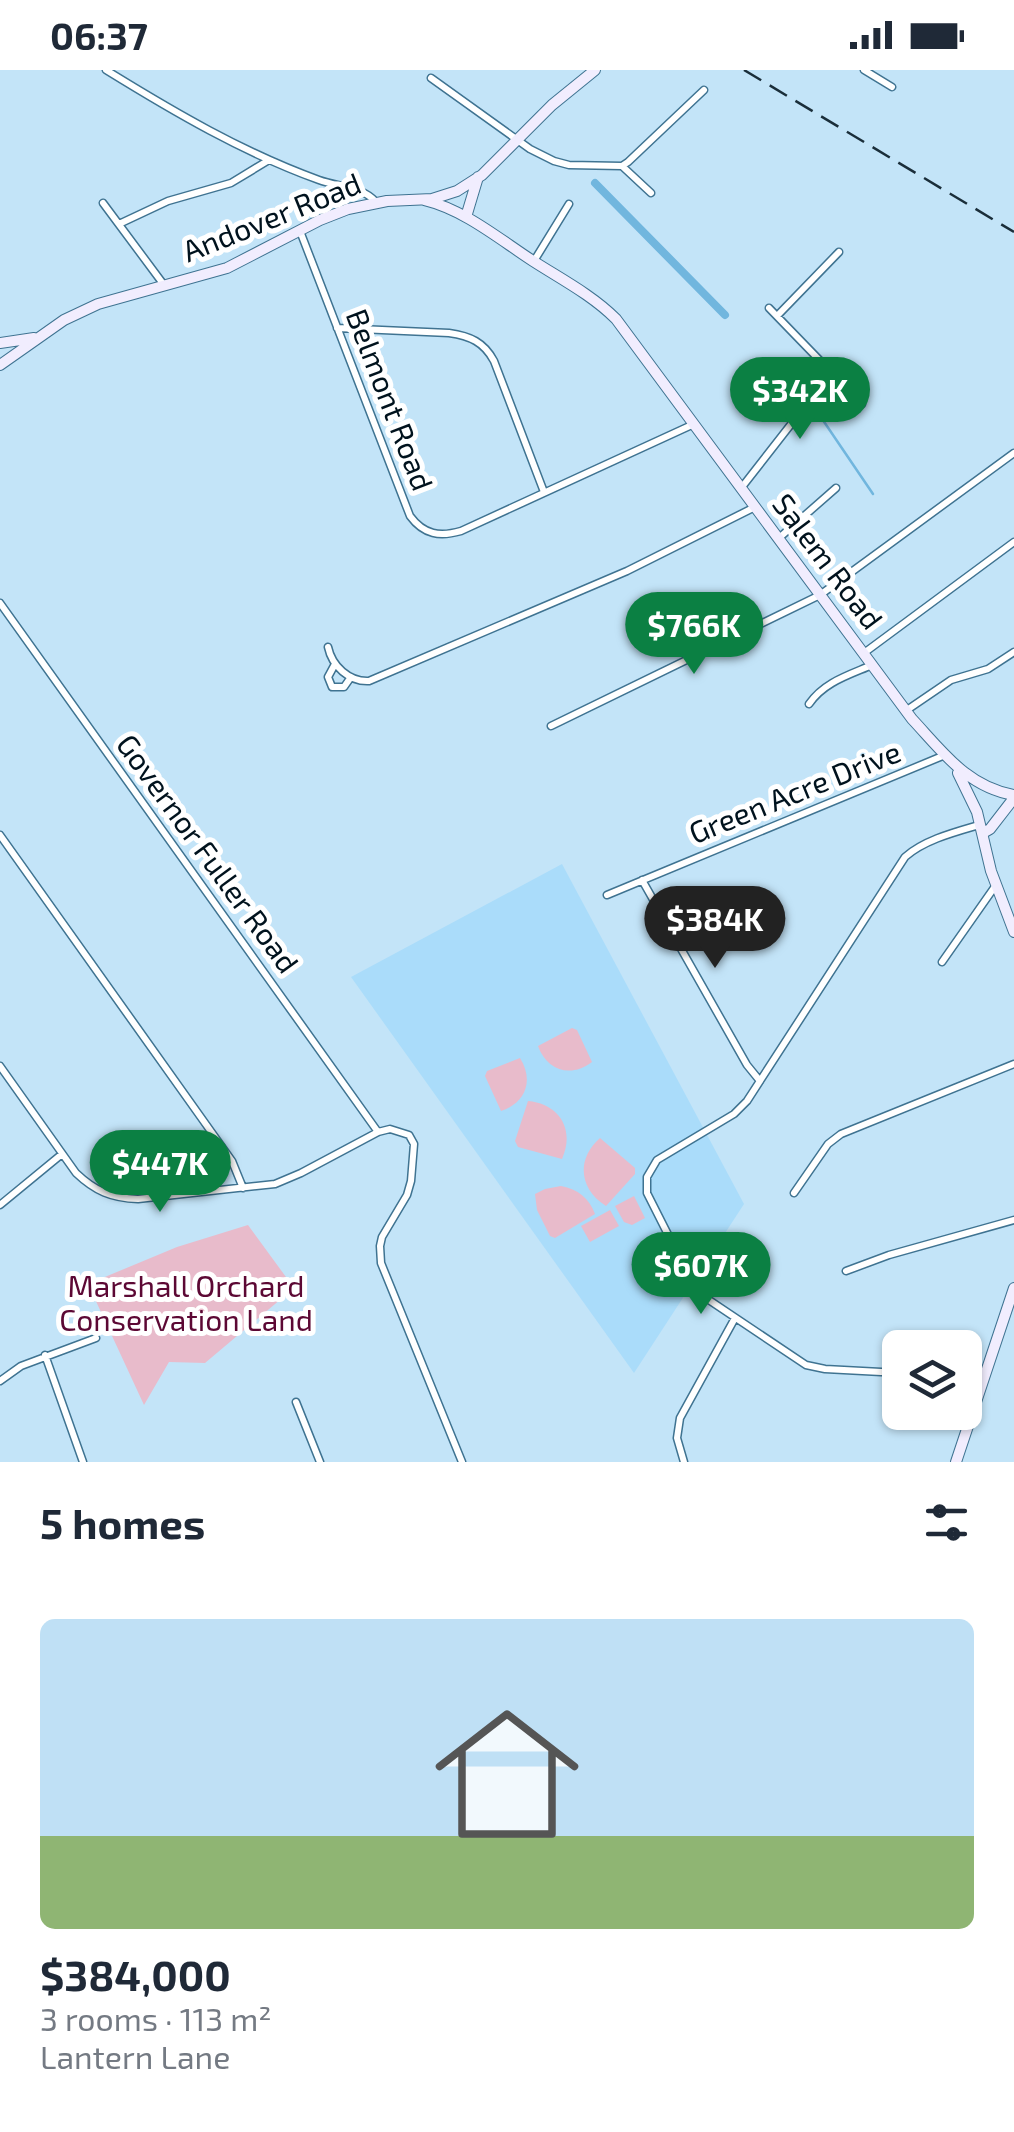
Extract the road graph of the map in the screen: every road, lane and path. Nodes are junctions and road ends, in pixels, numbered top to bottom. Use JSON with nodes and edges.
{"nodes":[{"id":1,"x":106,"y":70,"type":"edge"},
{"id":2,"x":595,"y":70,"type":"edge"},
{"id":3,"x":864,"y":70,"type":"edge"},
{"id":4,"x":431,"y":78,"type":"dead end"},
{"id":5,"x":892,"y":88,"type":"dead end"},
{"id":6,"x":704,"y":90,"type":"dead end"},
{"id":7,"x":517,"y":139,"type":"junction"},
{"id":8,"x":271,"y":160,"type":"junction"},
{"id":9,"x":622,"y":166,"type":"junction"},
{"id":10,"x":478,"y":177,"type":"junction"},
{"id":11,"x":651,"y":193,"type":"dead end"},
{"id":12,"x":424,"y":200,"type":"junction"},
{"id":13,"x":103,"y":202,"type":"dead end"},
{"id":14,"x":376,"y":202,"type":"junction"},
{"id":15,"x":569,"y":204,"type":"dead end"},
{"id":16,"x":466,"y":217,"type":"junction"},
{"id":17,"x":120,"y":224,"type":"junction"},
{"id":18,"x":300,"y":230,"type":"junction"},
{"id":19,"x":839,"y":252,"type":"dead end"},
{"id":20,"x":534,"y":261,"type":"junction"},
{"id":21,"x":164,"y":286,"type":"junction"},
{"id":22,"x":769,"y":308,"type":"dead end"},
{"id":23,"x":777,"y":316,"type":"junction"},
{"id":24,"x":337,"y":328,"type":"junction"},
{"id":25,"x":37,"y":337,"type":"junction"},
{"id":26,"x":2,"y":343,"type":"edge"},
{"id":27,"x":14,"y":355,"type":"junction"},
{"id":28,"x":0,"y":365,"type":"edge"},
{"id":29,"x":831,"y":373,"type":"junction"},
{"id":30,"x":862,"y":404,"type":"dead end"},
{"id":31,"x":694,"y":424,"type":"junction"},
{"id":32,"x":1014,"y":453,"type":"edge"},
{"id":33,"x":741,"y":488,"type":"junction"},
{"id":34,"x":836,"y":488,"type":"dead end"},
{"id":35,"x":544,"y":493,"type":"junction"},
{"id":36,"x":755,"y":508,"type":"junction"},
{"id":37,"x":778,"y":538,"type":"junction"},
{"id":38,"x":1014,"y":542,"type":"edge"},
{"id":39,"x":820,"y":596,"type":"junction"},
{"id":40,"x":0,"y":603,"type":"edge"},
{"id":41,"x":328,"y":647,"type":"dead end"},
{"id":42,"x":1014,"y":652,"type":"edge"},
{"id":43,"x":864,"y":654,"type":"junction"},
{"id":44,"x":335,"y":664,"type":"junction"},
{"id":45,"x":872,"y":665,"type":"junction"},
{"id":46,"x":350,"y":678,"type":"junction"},
{"id":47,"x":809,"y":704,"type":"dead end"},
{"id":48,"x":906,"y":711,"type":"junction"},
{"id":49,"x":551,"y":726,"type":"dead end"},
{"id":50,"x":946,"y":757,"type":"junction"},
{"id":51,"x":1014,"y":796,"type":"edge"},
{"id":52,"x":982,"y":829,"type":"junction"},
{"id":53,"x":0,"y":834,"type":"edge"},
{"id":54,"x":642,"y":880,"type":"junction"},
{"id":55,"x":996,"y":885,"type":"junction"},
{"id":56,"x":607,"y":895,"type":"dead end"},
{"id":57,"x":1014,"y":932,"type":"edge"},
{"id":58,"x":942,"y":962,"type":"dead end"},
{"id":59,"x":1014,"y":1064,"type":"edge"},
{"id":60,"x":0,"y":1066,"type":"edge"},
{"id":61,"x":760,"y":1081,"type":"junction"},
{"id":62,"x":378,"y":1132,"type":"junction"},
{"id":63,"x":62,"y":1154,"type":"junction"},
{"id":64,"x":243,"y":1188,"type":"junction"},
{"id":65,"x":794,"y":1193,"type":"dead end"},
{"id":66,"x":0,"y":1206,"type":"edge"},
{"id":67,"x":1014,"y":1220,"type":"edge"},
{"id":68,"x":846,"y":1271,"type":"dead end"},
{"id":69,"x":1014,"y":1288,"type":"edge"},
{"id":70,"x":735,"y":1318,"type":"junction"},
{"id":71,"x":96,"y":1338,"type":"dead end"},
{"id":72,"x":46,"y":1356,"type":"junction"},
{"id":73,"x":882,"y":1372,"type":"edge"},
{"id":74,"x":982,"y":1380,"type":"edge"},
{"id":75,"x":0,"y":1382,"type":"edge"},
{"id":76,"x":296,"y":1402,"type":"dead end"},
{"id":77,"x":966,"y":1430,"type":"edge"},
{"id":78,"x":82,"y":1462,"type":"edge"},
{"id":79,"x":320,"y":1462,"type":"edge"},
{"id":80,"x":462,"y":1462,"type":"edge"},
{"id":81,"x":684,"y":1462,"type":"edge"},
{"id":82,"x":956,"y":1462,"type":"edge"}],
"edges":[{"from":1,"to":8,"type":"street"},
{"from":2,"to":7,"type":"main road","name":"Andover Road"},
{"from":3,"to":5,"type":"street"},
{"from":4,"to":7,"type":"street"},
{"from":6,"to":9,"type":"street"},
{"from":7,"to":9,"type":"street"},
{"from":7,"to":10,"type":"main road","name":"Andover Road"},
{"from":8,"to":14,"type":"street"},
{"from":8,"to":17,"type":"street"},
{"from":9,"to":11,"type":"street"},
{"from":10,"to":12,"type":"main road","name":"Andover Road"},
{"from":10,"to":16,"type":"main road"},
{"from":12,"to":14,"type":"main road","name":"Andover Road"},
{"from":12,"to":16,"type":"main road","name":"Salem Road"},
{"from":13,"to":17,"type":"street"},
{"from":14,"to":18,"type":"main road","name":"Andover Road"},
{"from":15,"to":20,"type":"street"},
{"from":16,"to":20,"type":"main road","name":"Salem Road"},
{"from":17,"to":21,"type":"street"},
{"from":18,"to":21,"type":"main road","name":"Andover Road"},
{"from":18,"to":24,"type":"street","name":"Belmont Road"},
{"from":19,"to":23,"type":"street"},
{"from":20,"to":31,"type":"main road","name":"Salem Road"},
{"from":21,"to":25,"type":"main road","name":"Andover Road"},
{"from":22,"to":23,"type":"street"},
{"from":23,"to":29,"type":"street"},
{"from":24,"to":35,"type":"street"},
{"from":24,"to":35,"type":"street","name":"Belmont Road"},
{"from":25,"to":26,"type":"main road"},
{"from":25,"to":27,"type":"main road","name":"Andover Road"},
{"from":26,"to":27,"type":"main road"},
{"from":27,"to":28,"type":"main road","name":"Andover Road"},
{"from":29,"to":30,"type":"street"},
{"from":29,"to":33,"type":"street"},
{"from":31,"to":33,"type":"main road","name":"Salem Road"},
{"from":31,"to":35,"type":"street","name":"Belmont Road"},
{"from":32,"to":39,"type":"street"},
{"from":33,"to":36,"type":"main road","name":"Salem Road"},
{"from":34,"to":37,"type":"street"},
{"from":36,"to":37,"type":"main road","name":"Salem Road"},
{"from":36,"to":46,"type":"street"},
{"from":37,"to":39,"type":"main road","name":"Salem Road"},
{"from":38,"to":43,"type":"street"},
{"from":39,"to":43,"type":"main road","name":"Salem Road"},
{"from":39,"to":49,"type":"street"},
{"from":40,"to":62,"type":"street","name":"Governor Fuller Road"},
{"from":41,"to":44,"type":"street"},
{"from":42,"to":48,"type":"street"},
{"from":43,"to":45,"type":"main road","name":"Salem Road"},
{"from":44,"to":46,"type":"street"},
{"from":44,"to":46,"type":"street"},
{"from":45,"to":47,"type":"street"},
{"from":45,"to":48,"type":"main road","name":"Salem Road"},
{"from":48,"to":50,"type":"main road","name":"Salem Road"},
{"from":50,"to":51,"type":"main road","name":"Salem Road"},
{"from":50,"to":52,"type":"main road"},
{"from":50,"to":54,"type":"street","name":"Green Acre Drive"},
{"from":51,"to":52,"type":"main road"},
{"from":52,"to":55,"type":"main road"},
{"from":52,"to":61,"type":"street"},
{"from":53,"to":64,"type":"street"},
{"from":54,"to":56,"type":"street","name":"Green Acre Drive"},
{"from":54,"to":61,"type":"street"},
{"from":55,"to":57,"type":"main road"},
{"from":55,"to":58,"type":"street"},
{"from":59,"to":65,"type":"street"},
{"from":60,"to":63,"type":"street"},
{"from":61,"to":70,"type":"street"},
{"from":62,"to":64,"type":"street"},
{"from":62,"to":80,"type":"street"},
{"from":63,"to":64,"type":"street"},
{"from":63,"to":66,"type":"street"},
{"from":67,"to":68,"type":"street"},
{"from":69,"to":74,"type":"main road"},
{"from":70,"to":73,"type":"street"},
{"from":70,"to":81,"type":"street"},
{"from":71,"to":72,"type":"street"},
{"from":72,"to":75,"type":"street"},
{"from":72,"to":78,"type":"street"},
{"from":76,"to":79,"type":"street"},
{"from":77,"to":82,"type":"main road"}]}
